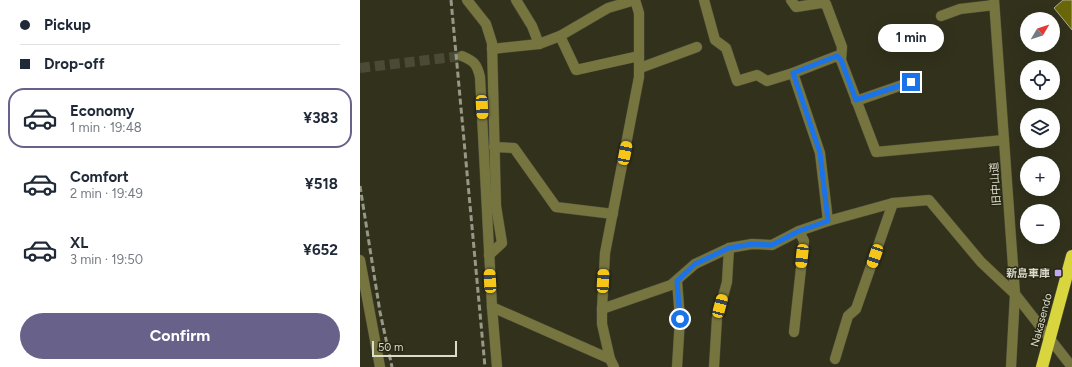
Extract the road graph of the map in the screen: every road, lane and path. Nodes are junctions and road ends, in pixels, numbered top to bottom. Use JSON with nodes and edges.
{"nodes":[{"id":1,"x":467,"y":0,"type":"edge"},
{"id":2,"x":516,"y":0,"type":"edge"},
{"id":3,"x":635,"y":0,"type":"edge"},
{"id":4,"x":704,"y":0,"type":"edge"},
{"id":5,"x":791,"y":0,"type":"edge"},
{"id":6,"x":994,"y":3,"type":"edge"},
{"id":7,"x":941,"y":16,"type":"dead end"},
{"id":8,"x":560,"y":36,"type":"junction"},
{"id":9,"x":539,"y":44,"type":"junction"},
{"id":10,"x":698,"y":47,"type":"dead end"},
{"id":11,"x":492,"y":49,"type":"junction"},
{"id":12,"x":462,"y":56,"type":"tunnel mouth"},
{"id":13,"x":640,"y":56,"type":"junction"},
{"id":14,"x":841,"y":60,"type":"junction"},
{"id":15,"x":640,"y":68,"type":"junction"},
{"id":16,"x":793,"y":73,"type":"junction"},
{"id":17,"x":911,"y":82,"type":"dead end"},
{"id":18,"x":856,"y":100,"type":"junction"},
{"id":19,"x":1004,"y":140,"type":"junction"},
{"id":20,"x":494,"y":147,"type":"junction"},
{"id":21,"x":893,"y":202,"type":"junction"},
{"id":22,"x":613,"y":214,"type":"junction"},
{"id":23,"x":828,"y":221,"type":"junction"},
{"id":24,"x":799,"y":231,"type":"junction"},
{"id":25,"x":729,"y":248,"type":"junction"},
{"id":26,"x":489,"y":255,"type":"junction"},
{"id":27,"x":1072,"y":256,"type":"edge"},
{"id":28,"x":360,"y":260,"type":"edge"},
{"id":29,"x":677,"y":281,"type":"junction"},
{"id":30,"x":1015,"y":294,"type":"junction"},
{"id":31,"x":492,"y":307,"type":"junction"},
{"id":32,"x":602,"y":309,"type":"junction"},
{"id":33,"x":794,"y":332,"type":"dead end"},
{"id":34,"x":1049,"y":339,"type":"junction"},
{"id":35,"x":835,"y":359,"type":"dead end"},
{"id":36,"x":612,"y":363,"type":"edge"},
{"id":37,"x":380,"y":367,"type":"edge"},
{"id":38,"x":497,"y":367,"type":"edge"},
{"id":39,"x":677,"y":367,"type":"edge"},
{"id":40,"x":714,"y":367,"type":"edge"},
{"id":41,"x":1011,"y":367,"type":"edge"},
{"id":42,"x":1042,"y":367,"type":"edge"},
{"id":43,"x":1072,"y":367,"type":"edge"}],
"edges":[{"from":1,"to":11,"type":"street"},
{"from":2,"to":9,"type":"street"},
{"from":3,"to":8,"type":"street"},
{"from":3,"to":13,"type":"street"},
{"from":4,"to":16,"type":"street"},
{"from":5,"to":14,"type":"street"},
{"from":6,"to":7,"type":"street"},
{"from":6,"to":19,"type":"street","name":"旧中山道"},
{"from":8,"to":9,"type":"street"},
{"from":8,"to":13,"type":"street"},
{"from":9,"to":11,"type":"street"},
{"from":10,"to":15,"type":"street"},
{"from":11,"to":20,"type":"street"},
{"from":12,"to":26,"type":"street"},
{"from":13,"to":15,"type":"street"},
{"from":14,"to":16,"type":"street"},
{"from":14,"to":18,"type":"street"},
{"from":15,"to":22,"type":"street"},
{"from":16,"to":23,"type":"street"},
{"from":17,"to":18,"type":"street"},
{"from":18,"to":19,"type":"street"},
{"from":19,"to":30,"type":"street","name":"旧中山道"},
{"from":20,"to":22,"type":"street"},
{"from":20,"to":26,"type":"street"},
{"from":21,"to":23,"type":"street"},
{"from":21,"to":30,"type":"street"},
{"from":21,"to":35,"type":"street"},
{"from":22,"to":32,"type":"street"},
{"from":23,"to":24,"type":"street"},
{"from":24,"to":25,"type":"street"},
{"from":24,"to":33,"type":"street"},
{"from":25,"to":29,"type":"street"},
{"from":25,"to":40,"type":"street"},
{"from":26,"to":31,"type":"street"},
{"from":27,"to":34,"type":"highway","name":"Nakasendo"},
{"from":28,"to":37,"type":"street"},
{"from":29,"to":32,"type":"street"},
{"from":29,"to":39,"type":"street"},
{"from":30,"to":34,"type":"street"},
{"from":30,"to":41,"type":"street","name":"旧中山道"},
{"from":31,"to":36,"type":"street"},
{"from":31,"to":38,"type":"street"},
{"from":32,"to":36,"type":"street"},
{"from":34,"to":42,"type":"highway","name":"Nakasendo"},
{"from":34,"to":43,"type":"street"}]}
